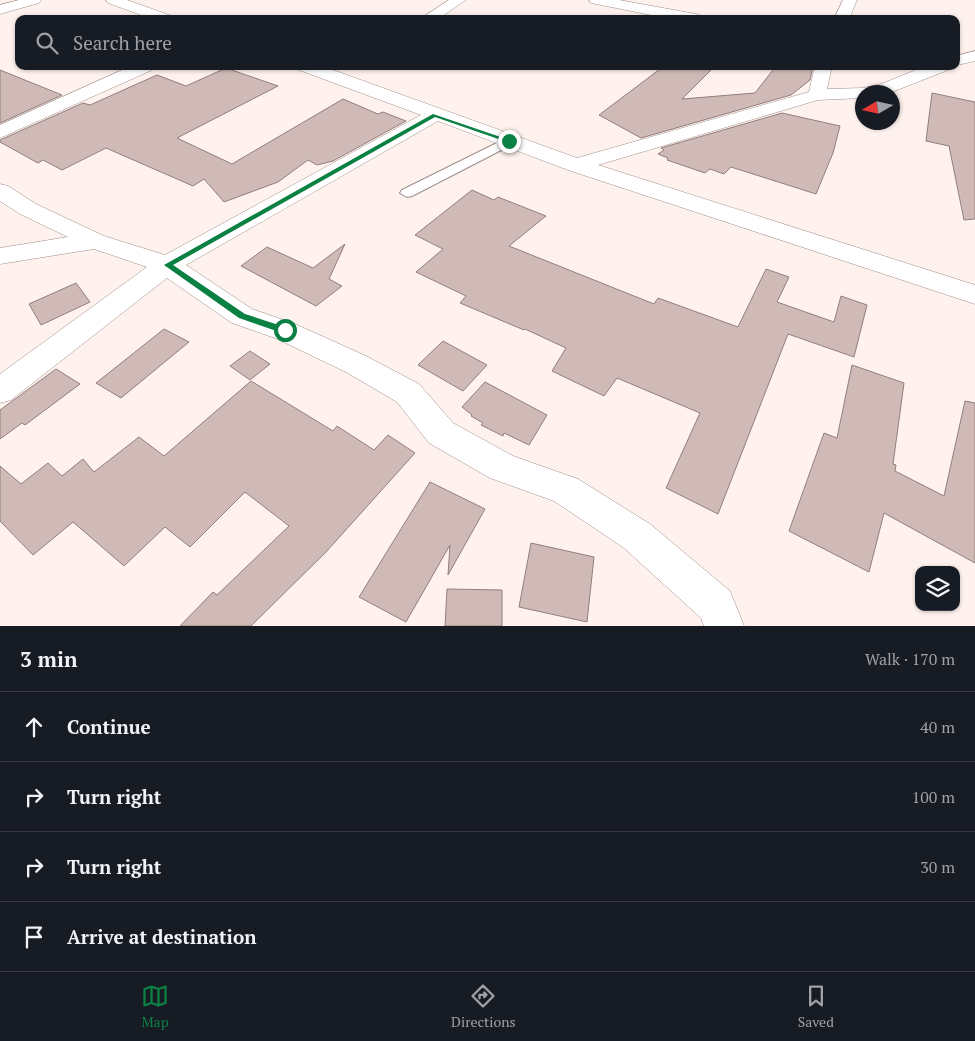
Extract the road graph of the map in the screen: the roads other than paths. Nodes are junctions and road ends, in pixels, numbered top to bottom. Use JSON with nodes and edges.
{"nodes":[{"id":1,"x":34,"y":0,"type":"edge"},
{"id":2,"x":112,"y":0,"type":"edge"},
{"id":3,"x":459,"y":0,"type":"edge"},
{"id":4,"x":598,"y":0,"type":"edge"},
{"id":5,"x":850,"y":0,"type":"edge"},
{"id":6,"x":0,"y":10,"type":"edge"},
{"id":7,"x":155,"y":15,"type":"edge"},
{"id":8,"x":434,"y":15,"type":"edge"},
{"id":9,"x":675,"y":15,"type":"edge"},
{"id":10,"x":843,"y":15,"type":"edge"},
{"id":11,"x":975,"y":56,"type":"edge"},
{"id":12,"x":960,"y":61,"type":"edge"},
{"id":13,"x":137,"y":70,"type":"edge"},
{"id":14,"x":823,"y":70,"type":"edge"},
{"id":15,"x":926,"y":70,"type":"edge"},
{"id":16,"x":339,"y":71,"type":"edge"},
{"id":17,"x":893,"y":85,"type":"edge"},
{"id":18,"x":855,"y":94,"type":"edge"},
{"id":19,"x":817,"y":95,"type":"junction"},
{"id":20,"x":435,"y":115,"type":"junction"},
{"id":21,"x":0,"y":132,"type":"edge"},
{"id":22,"x":509,"y":141,"type":"junction"},
{"id":23,"x":576,"y":165,"type":"junction"},
{"id":24,"x":0,"y":191,"type":"edge"},
{"id":25,"x":407,"y":193,"type":"dead end"},
{"id":26,"x":96,"y":241,"type":"junction"},
{"id":27,"x":0,"y":256,"type":"edge"},
{"id":28,"x":167,"y":265,"type":"junction"},
{"id":29,"x":975,"y":295,"type":"edge"},
{"id":30,"x":0,"y":391,"type":"edge"},
{"id":31,"x":724,"y":626,"type":"edge"}],
"edges":[{"from":1,"to":6,"type":"street"},
{"from":2,"to":7,"type":"street"},
{"from":3,"to":8,"type":"street"},
{"from":4,"to":9,"type":"street"},
{"from":5,"to":10,"type":"street"},
{"from":11,"to":12,"type":"street"},
{"from":13,"to":21,"type":"street"},
{"from":14,"to":19,"type":"street"},
{"from":15,"to":17,"type":"street"},
{"from":16,"to":20,"type":"street"},
{"from":18,"to":19,"type":"street"},
{"from":19,"to":23,"type":"street"},
{"from":20,"to":22,"type":"street"},
{"from":20,"to":28,"type":"street"},
{"from":22,"to":23,"type":"street"},
{"from":22,"to":25,"type":"lane"},
{"from":23,"to":29,"type":"street"},
{"from":24,"to":26,"type":"street"},
{"from":26,"to":27,"type":"street"},
{"from":26,"to":28,"type":"street"},
{"from":28,"to":30,"type":"street"},
{"from":28,"to":31,"type":"street"}]}
